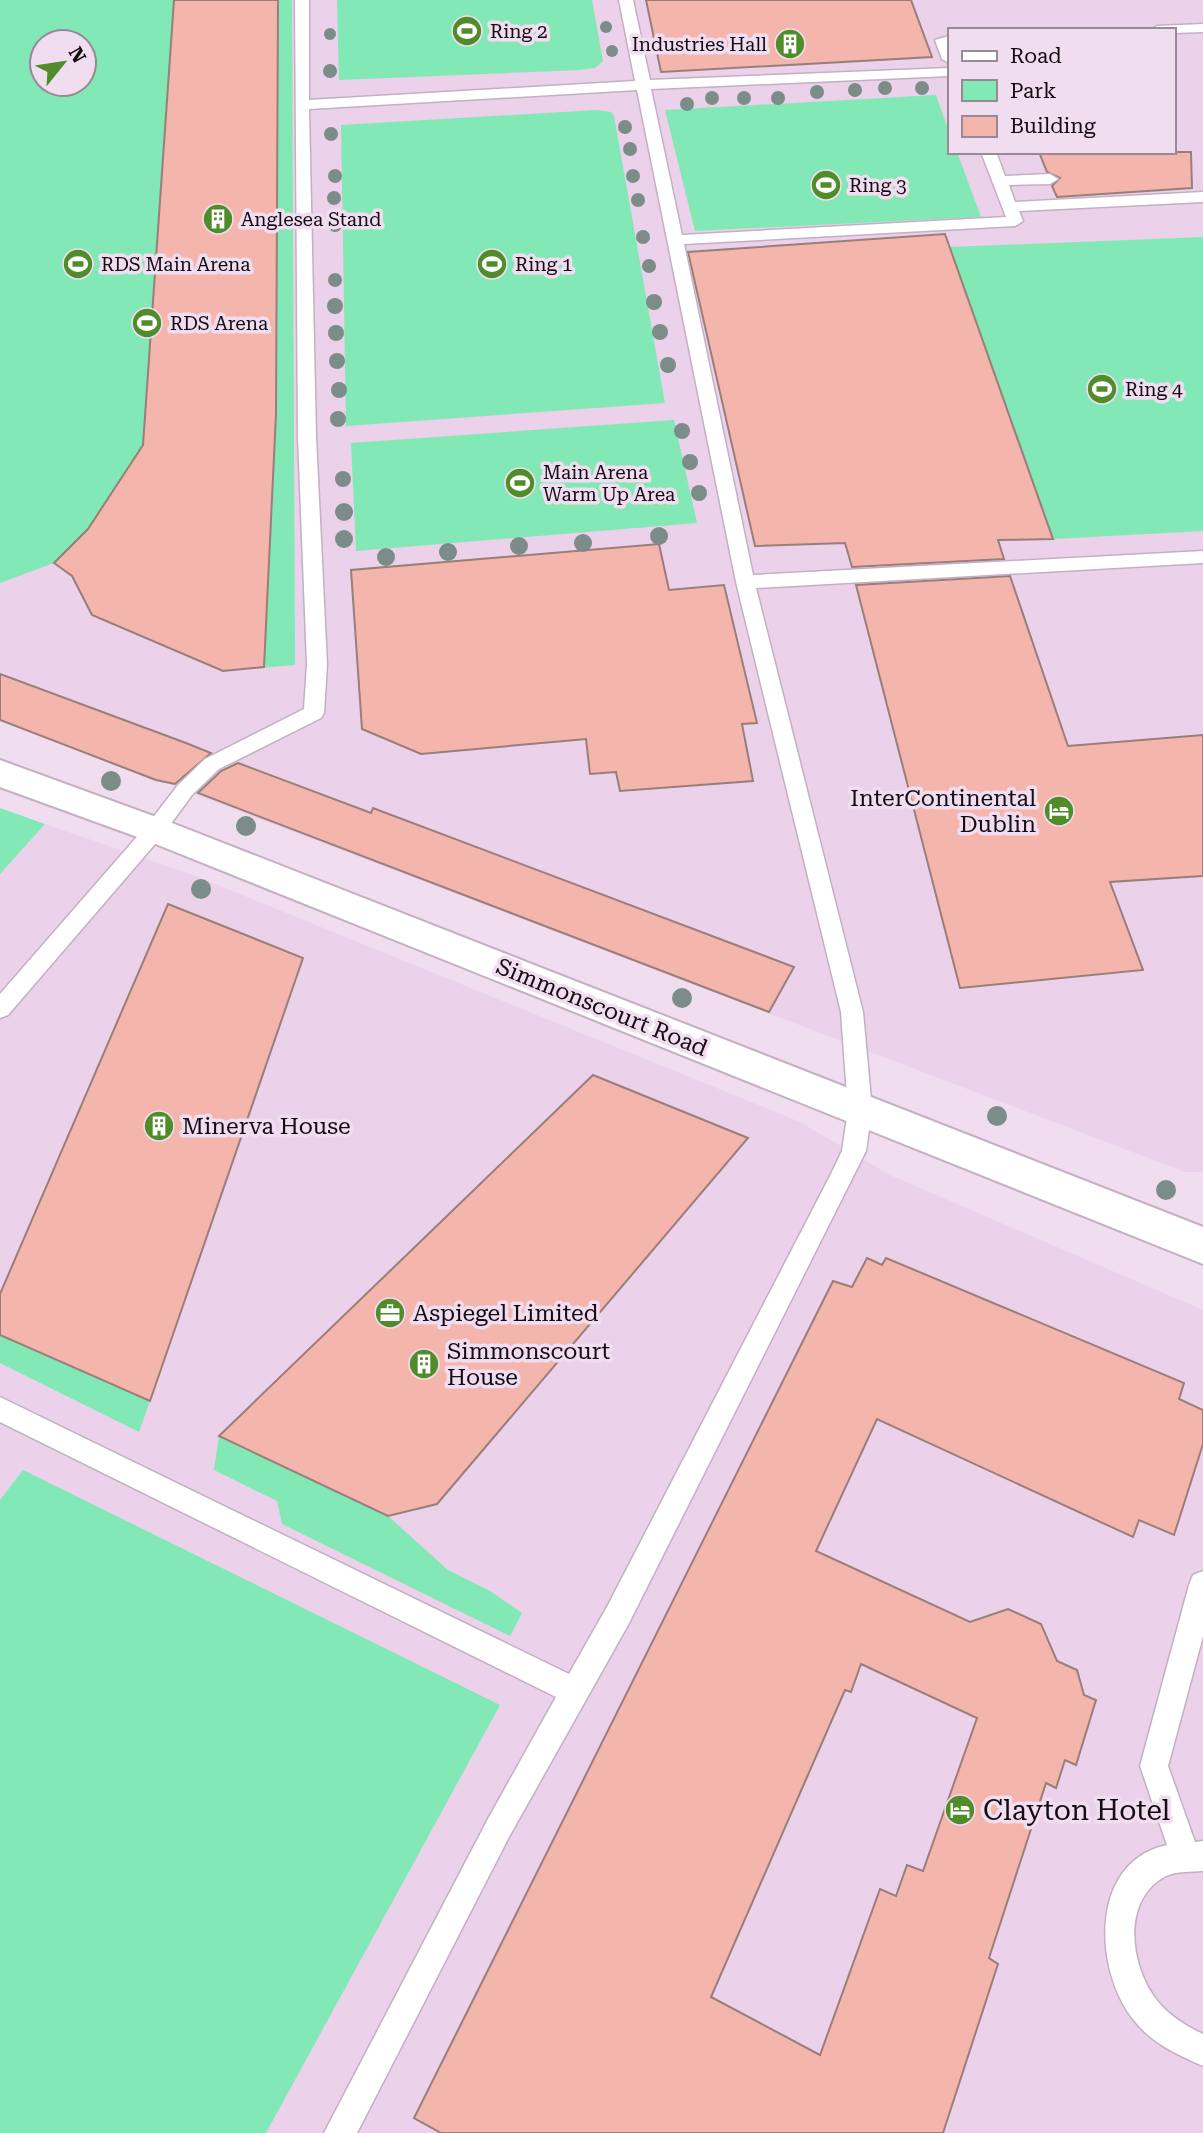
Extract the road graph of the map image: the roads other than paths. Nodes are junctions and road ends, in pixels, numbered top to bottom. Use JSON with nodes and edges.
{"nodes":[{"id":1,"x":302,"y":0,"type":"edge"},
{"id":2,"x":626,"y":0,"type":"edge"},
{"id":3,"x":1203,"y":27,"type":"edge"},
{"id":4,"x":1175,"y":29,"type":"edge"},
{"id":5,"x":948,"y":40,"type":"edge"},
{"id":6,"x":948,"y":56,"type":"edge"},
{"id":7,"x":948,"y":72,"type":"edge"},
{"id":8,"x":643,"y":85,"type":"junction"},
{"id":9,"x":302,"y":106,"type":"junction"},
{"id":10,"x":989,"y":154,"type":"edge"},
{"id":11,"x":1050,"y":179,"type":"dead end"},
{"id":12,"x":1000,"y":181,"type":"junction"},
{"id":13,"x":1203,"y":197,"type":"edge"},
{"id":14,"x":1010,"y":207,"type":"junction"},
{"id":15,"x":674,"y":240,"type":"junction"},
{"id":16,"x":1203,"y":557,"type":"edge"},
{"id":17,"x":745,"y":582,"type":"junction"},
{"id":18,"x":0,"y":773,"type":"edge"},
{"id":19,"x":155,"y":830,"type":"junction"},
{"id":20,"x":0,"y":1009,"type":"edge"},
{"id":21,"x":860,"y":1110,"type":"junction"},
{"id":22,"x":1203,"y":1246,"type":"edge"},
{"id":23,"x":0,"y":1409,"type":"edge"},
{"id":24,"x":1203,"y":1586,"type":"edge"},
{"id":25,"x":575,"y":1692,"type":"junction"},
{"id":26,"x":1194,"y":1855,"type":"edge"},
{"id":27,"x":1203,"y":2050,"type":"edge"},
{"id":28,"x":340,"y":2133,"type":"edge"}],
"edges":[{"from":1,"to":9,"type":"lane"},
{"from":2,"to":8,"type":"lane"},
{"from":3,"to":4,"type":"lane"},
{"from":5,"to":6,"type":"lane"},
{"from":7,"to":8,"type":"lane"},
{"from":8,"to":9,"type":"lane"},
{"from":8,"to":15,"type":"lane"},
{"from":9,"to":19,"type":"lane"},
{"from":10,"to":12,"type":"lane"},
{"from":11,"to":12,"type":"lane"},
{"from":12,"to":14,"type":"lane"},
{"from":13,"to":14,"type":"lane"},
{"from":14,"to":15,"type":"lane"},
{"from":15,"to":17,"type":"lane"},
{"from":16,"to":17,"type":"lane"},
{"from":17,"to":21,"type":"lane"},
{"from":18,"to":19,"type":"street","name":"Simmonscourt Road"},
{"from":19,"to":20,"type":"lane"},
{"from":19,"to":21,"type":"street","name":"Simmonscourt Road"},
{"from":21,"to":22,"type":"street","name":"Simmonscourt Road"},
{"from":21,"to":25,"type":"lane"},
{"from":23,"to":25,"type":"lane"},
{"from":24,"to":26,"type":"lane"},
{"from":25,"to":28,"type":"lane"},
{"from":26,"to":27,"type":"lane"}]}
